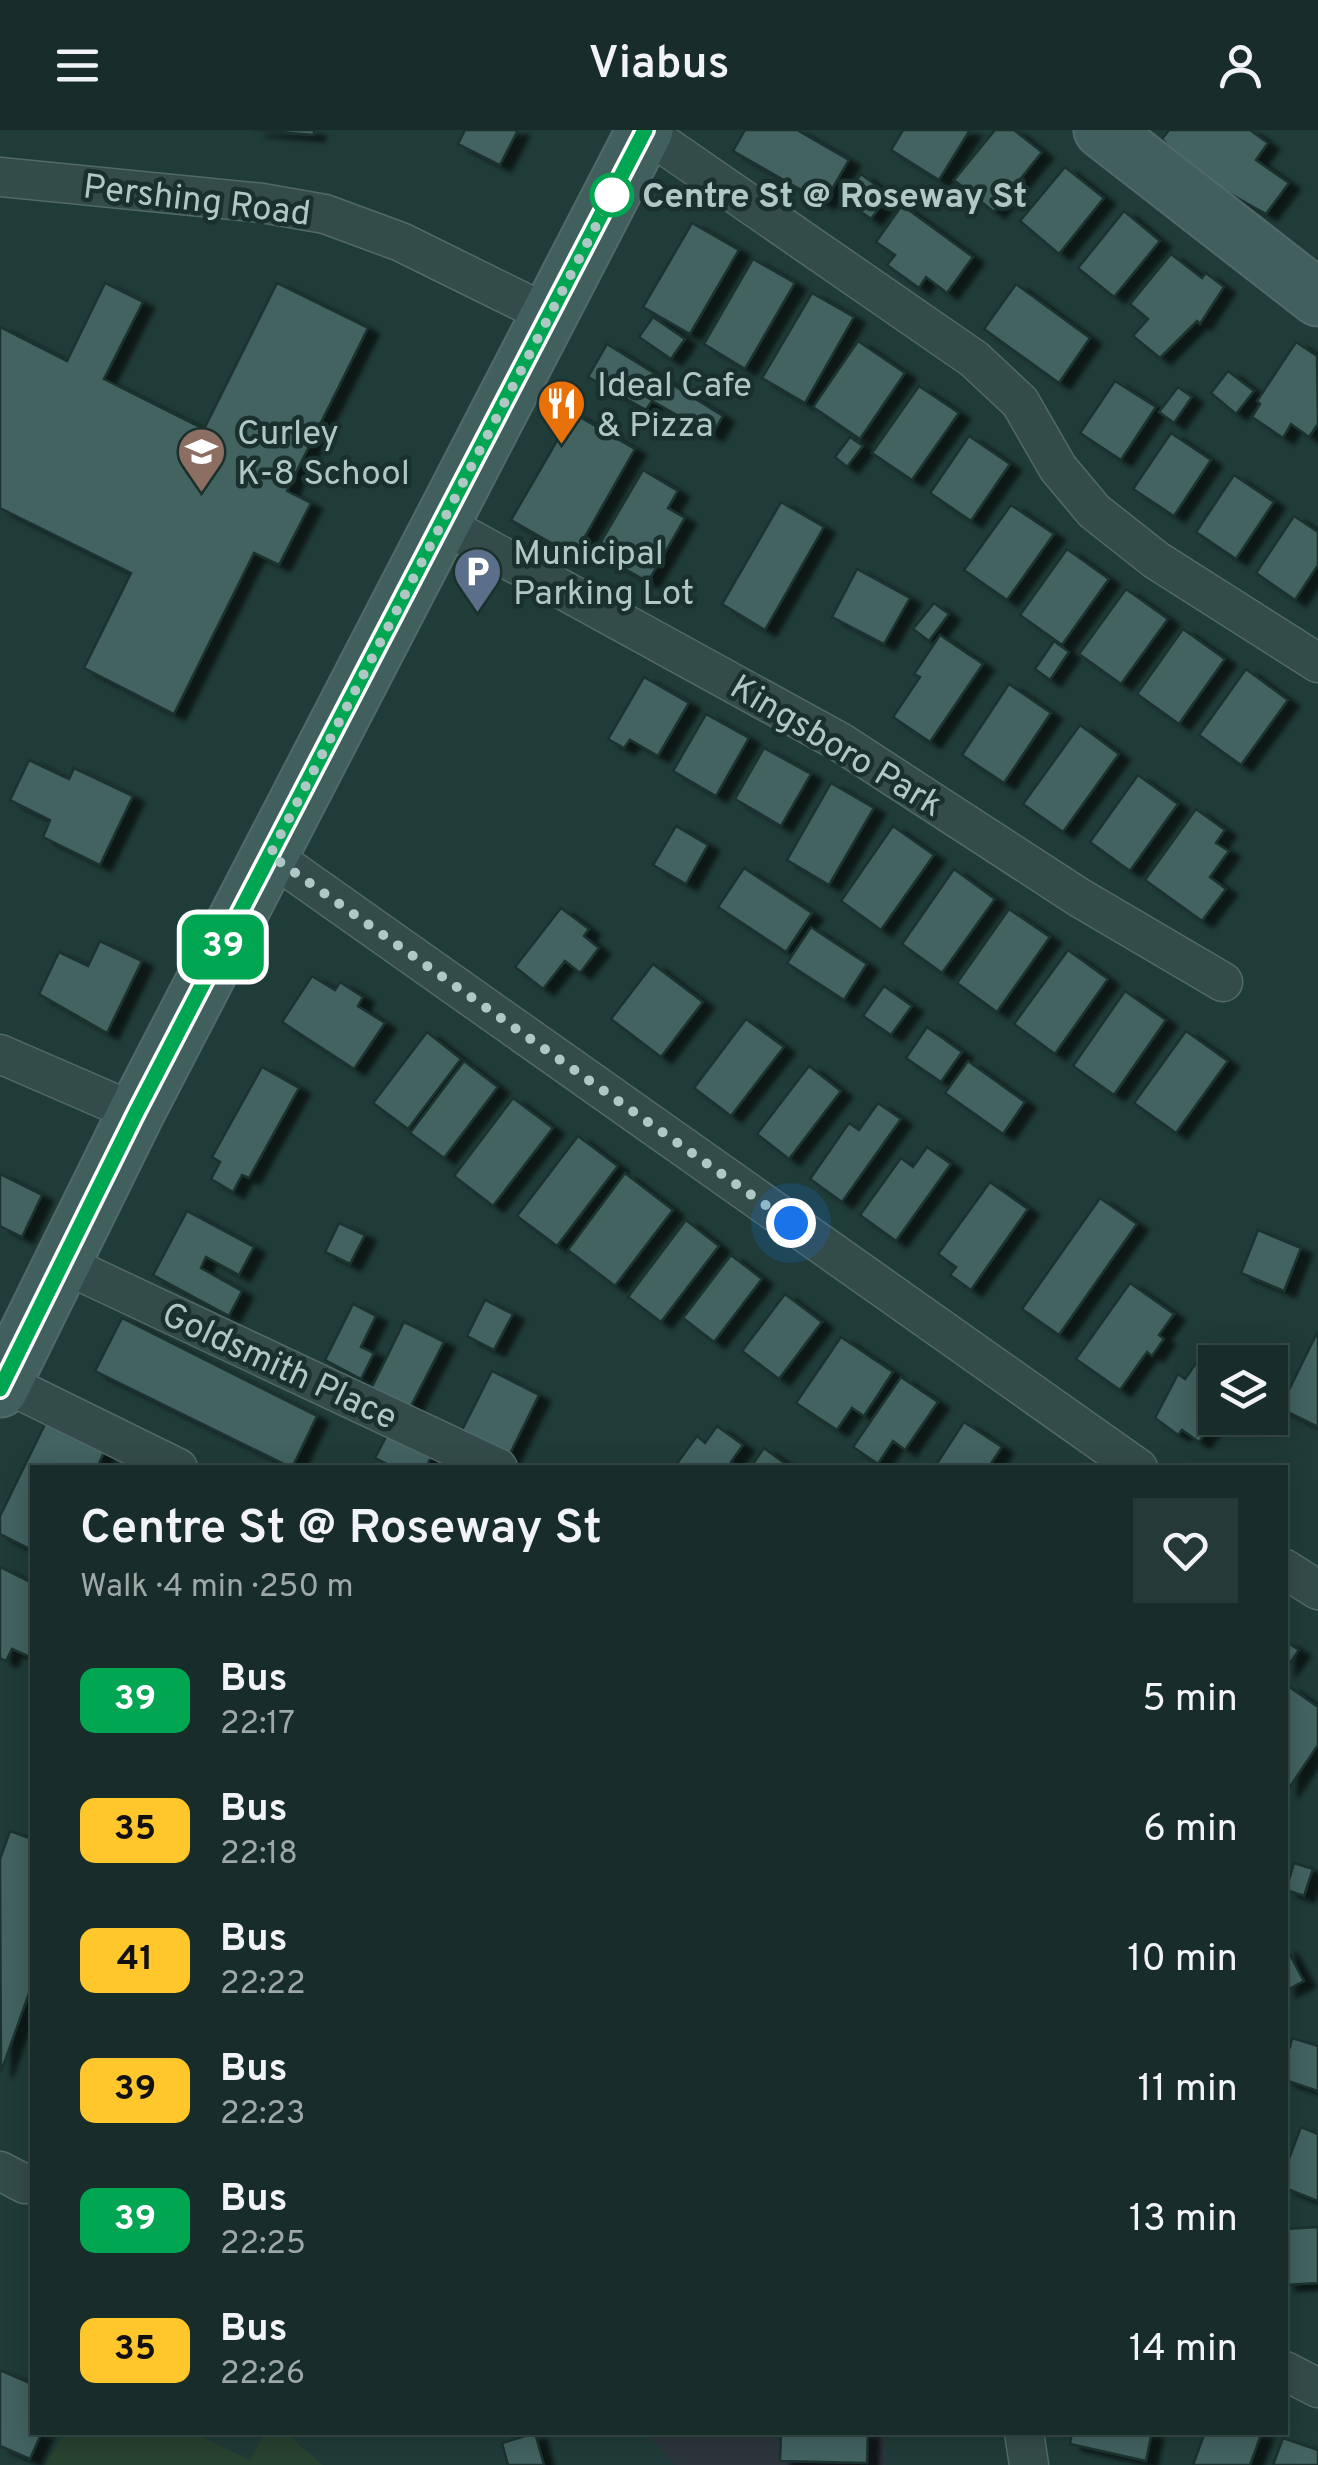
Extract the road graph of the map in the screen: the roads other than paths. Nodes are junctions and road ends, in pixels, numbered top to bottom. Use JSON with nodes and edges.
{"nodes":[{"id":1,"x":1102,"y":130,"type":"edge"},
{"id":2,"x":644,"y":131,"type":"edge"},
{"id":3,"x":0,"y":177,"type":"edge"},
{"id":4,"x":1316,"y":290,"type":"edge"},
{"id":5,"x":552,"y":316,"type":"junction"},
{"id":6,"x":443,"y":524,"type":"junction"},
{"id":7,"x":1318,"y":663,"type":"edge"},
{"id":8,"x":270,"y":855,"type":"junction"},
{"id":9,"x":1223,"y":982,"type":"dead end"},
{"id":10,"x":0,"y":1054,"type":"edge"},
{"id":11,"x":136,"y":1113,"type":"junction"},
{"id":12,"x":62,"y":1263,"type":"junction"},
{"id":13,"x":2,"y":1385,"type":"edge"},
{"id":14,"x":172,"y":1465,"type":"edge"},
{"id":15,"x":492,"y":1465,"type":"edge"},
{"id":16,"x":1134,"y":1465,"type":"edge"},
{"id":17,"x":1288,"y":1571,"type":"edge"},
{"id":18,"x":1318,"y":1590,"type":"edge"},
{"id":19,"x":1288,"y":2373,"type":"edge"},
{"id":20,"x":1318,"y":2388,"type":"edge"},
{"id":21,"x":1024,"y":2435,"type":"edge"},
{"id":22,"x":1028,"y":2465,"type":"edge"}],
"edges":[{"from":1,"to":4,"type":"main road"},
{"from":2,"to":5,"type":"main road"},
{"from":2,"to":7,"type":"street"},
{"from":3,"to":5,"type":"street","name":"Pershing Road"},
{"from":5,"to":6,"type":"main road"},
{"from":6,"to":8,"type":"main road"},
{"from":6,"to":9,"type":"street","name":"Kingsboro Park"},
{"from":8,"to":11,"type":"main road"},
{"from":8,"to":16,"type":"street"},
{"from":10,"to":11,"type":"street"},
{"from":11,"to":12,"type":"main road"},
{"from":12,"to":13,"type":"main road"},
{"from":12,"to":15,"type":"street","name":"Goldsmith Place"},
{"from":13,"to":14,"type":"street"},
{"from":17,"to":18,"type":"street"},
{"from":19,"to":20,"type":"street"},
{"from":21,"to":22,"type":"street"}]}
